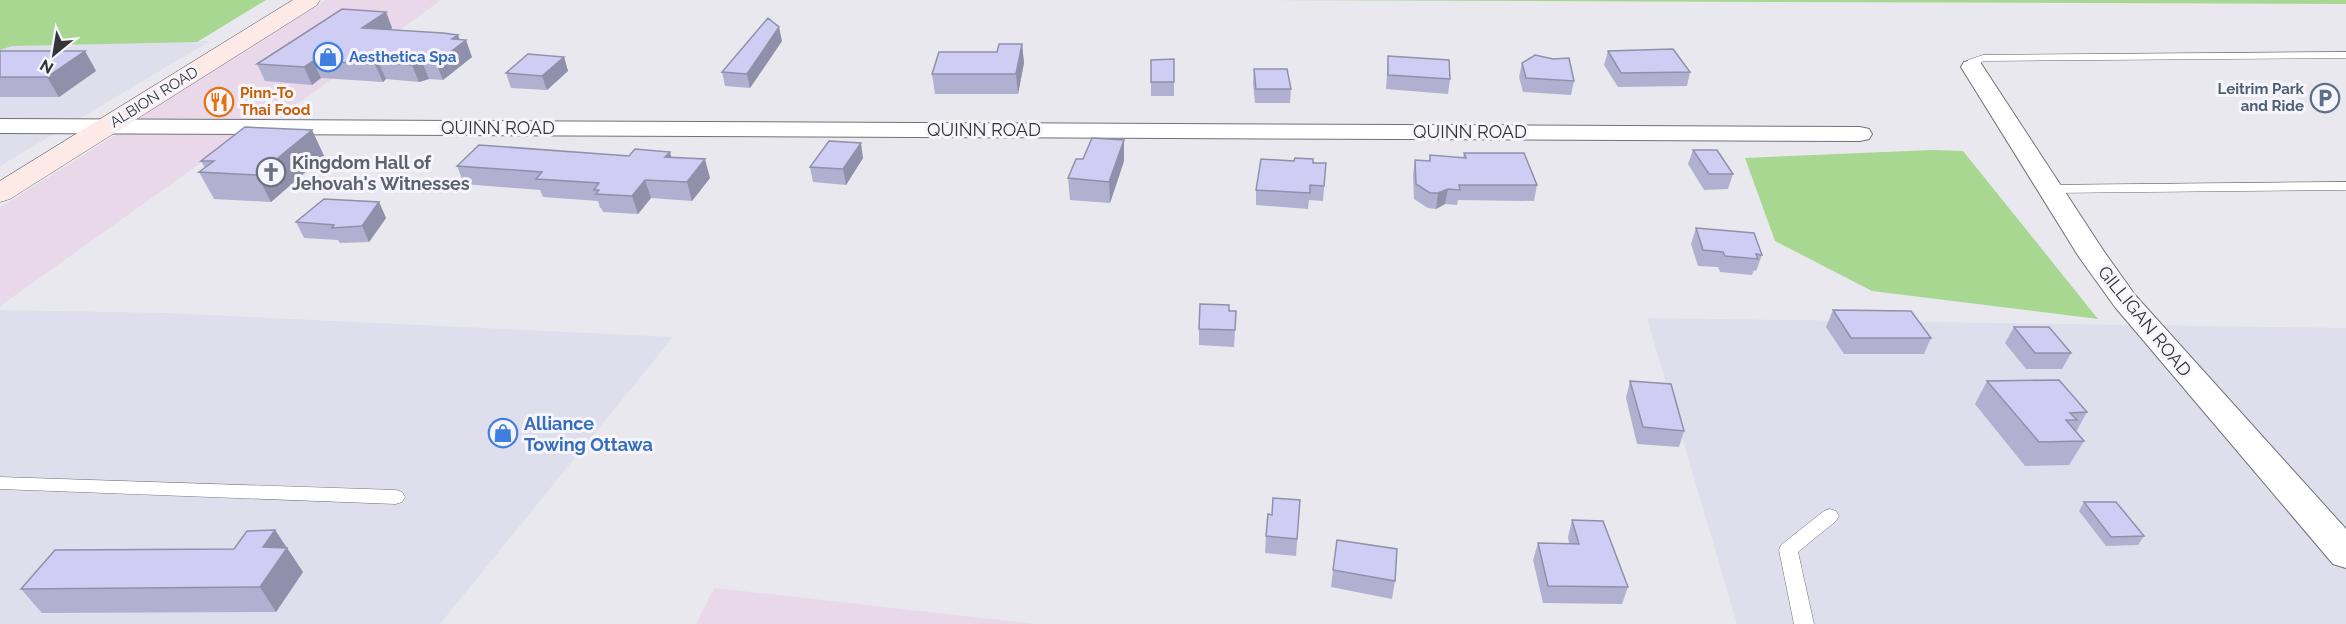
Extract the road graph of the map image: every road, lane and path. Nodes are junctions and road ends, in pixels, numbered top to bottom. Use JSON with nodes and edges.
{"nodes":[{"id":1,"x":309,"y":0,"type":"edge"},
{"id":2,"x":2346,"y":55,"type":"edge"},
{"id":3,"x":1972,"y":67,"type":"joint"},
{"id":4,"x":0,"y":126,"type":"edge"},
{"id":5,"x":107,"y":126,"type":"junction"},
{"id":6,"x":1860,"y":134,"type":"dead end"},
{"id":7,"x":2346,"y":186,"type":"edge"},
{"id":8,"x":2050,"y":189,"type":"junction"},
{"id":9,"x":0,"y":193,"type":"edge"},
{"id":10,"x":0,"y":483,"type":"edge"},
{"id":11,"x":396,"y":497,"type":"dead end"},
{"id":12,"x":1830,"y":516,"type":"dead end"},
{"id":13,"x":2346,"y":554,"type":"edge"},
{"id":14,"x":1804,"y":624,"type":"edge"}],
"edges":[{"from":1,"to":5,"type":"main road","name":"ALBION ROAD"},
{"from":2,"to":3,"type":"lane"},
{"from":3,"to":8,"type":"street","name":"GILLIGAN ROAD"},
{"from":4,"to":5,"type":"street","name":"QUINN ROAD"},
{"from":5,"to":6,"type":"street","name":"QUINN ROAD"},
{"from":5,"to":9,"type":"main road","name":"ALBION ROAD"},
{"from":7,"to":8,"type":"lane"},
{"from":8,"to":13,"type":"street","name":"GILLIGAN ROAD"},
{"from":10,"to":11,"type":"lane"},
{"from":12,"to":14,"type":"lane"}]}
